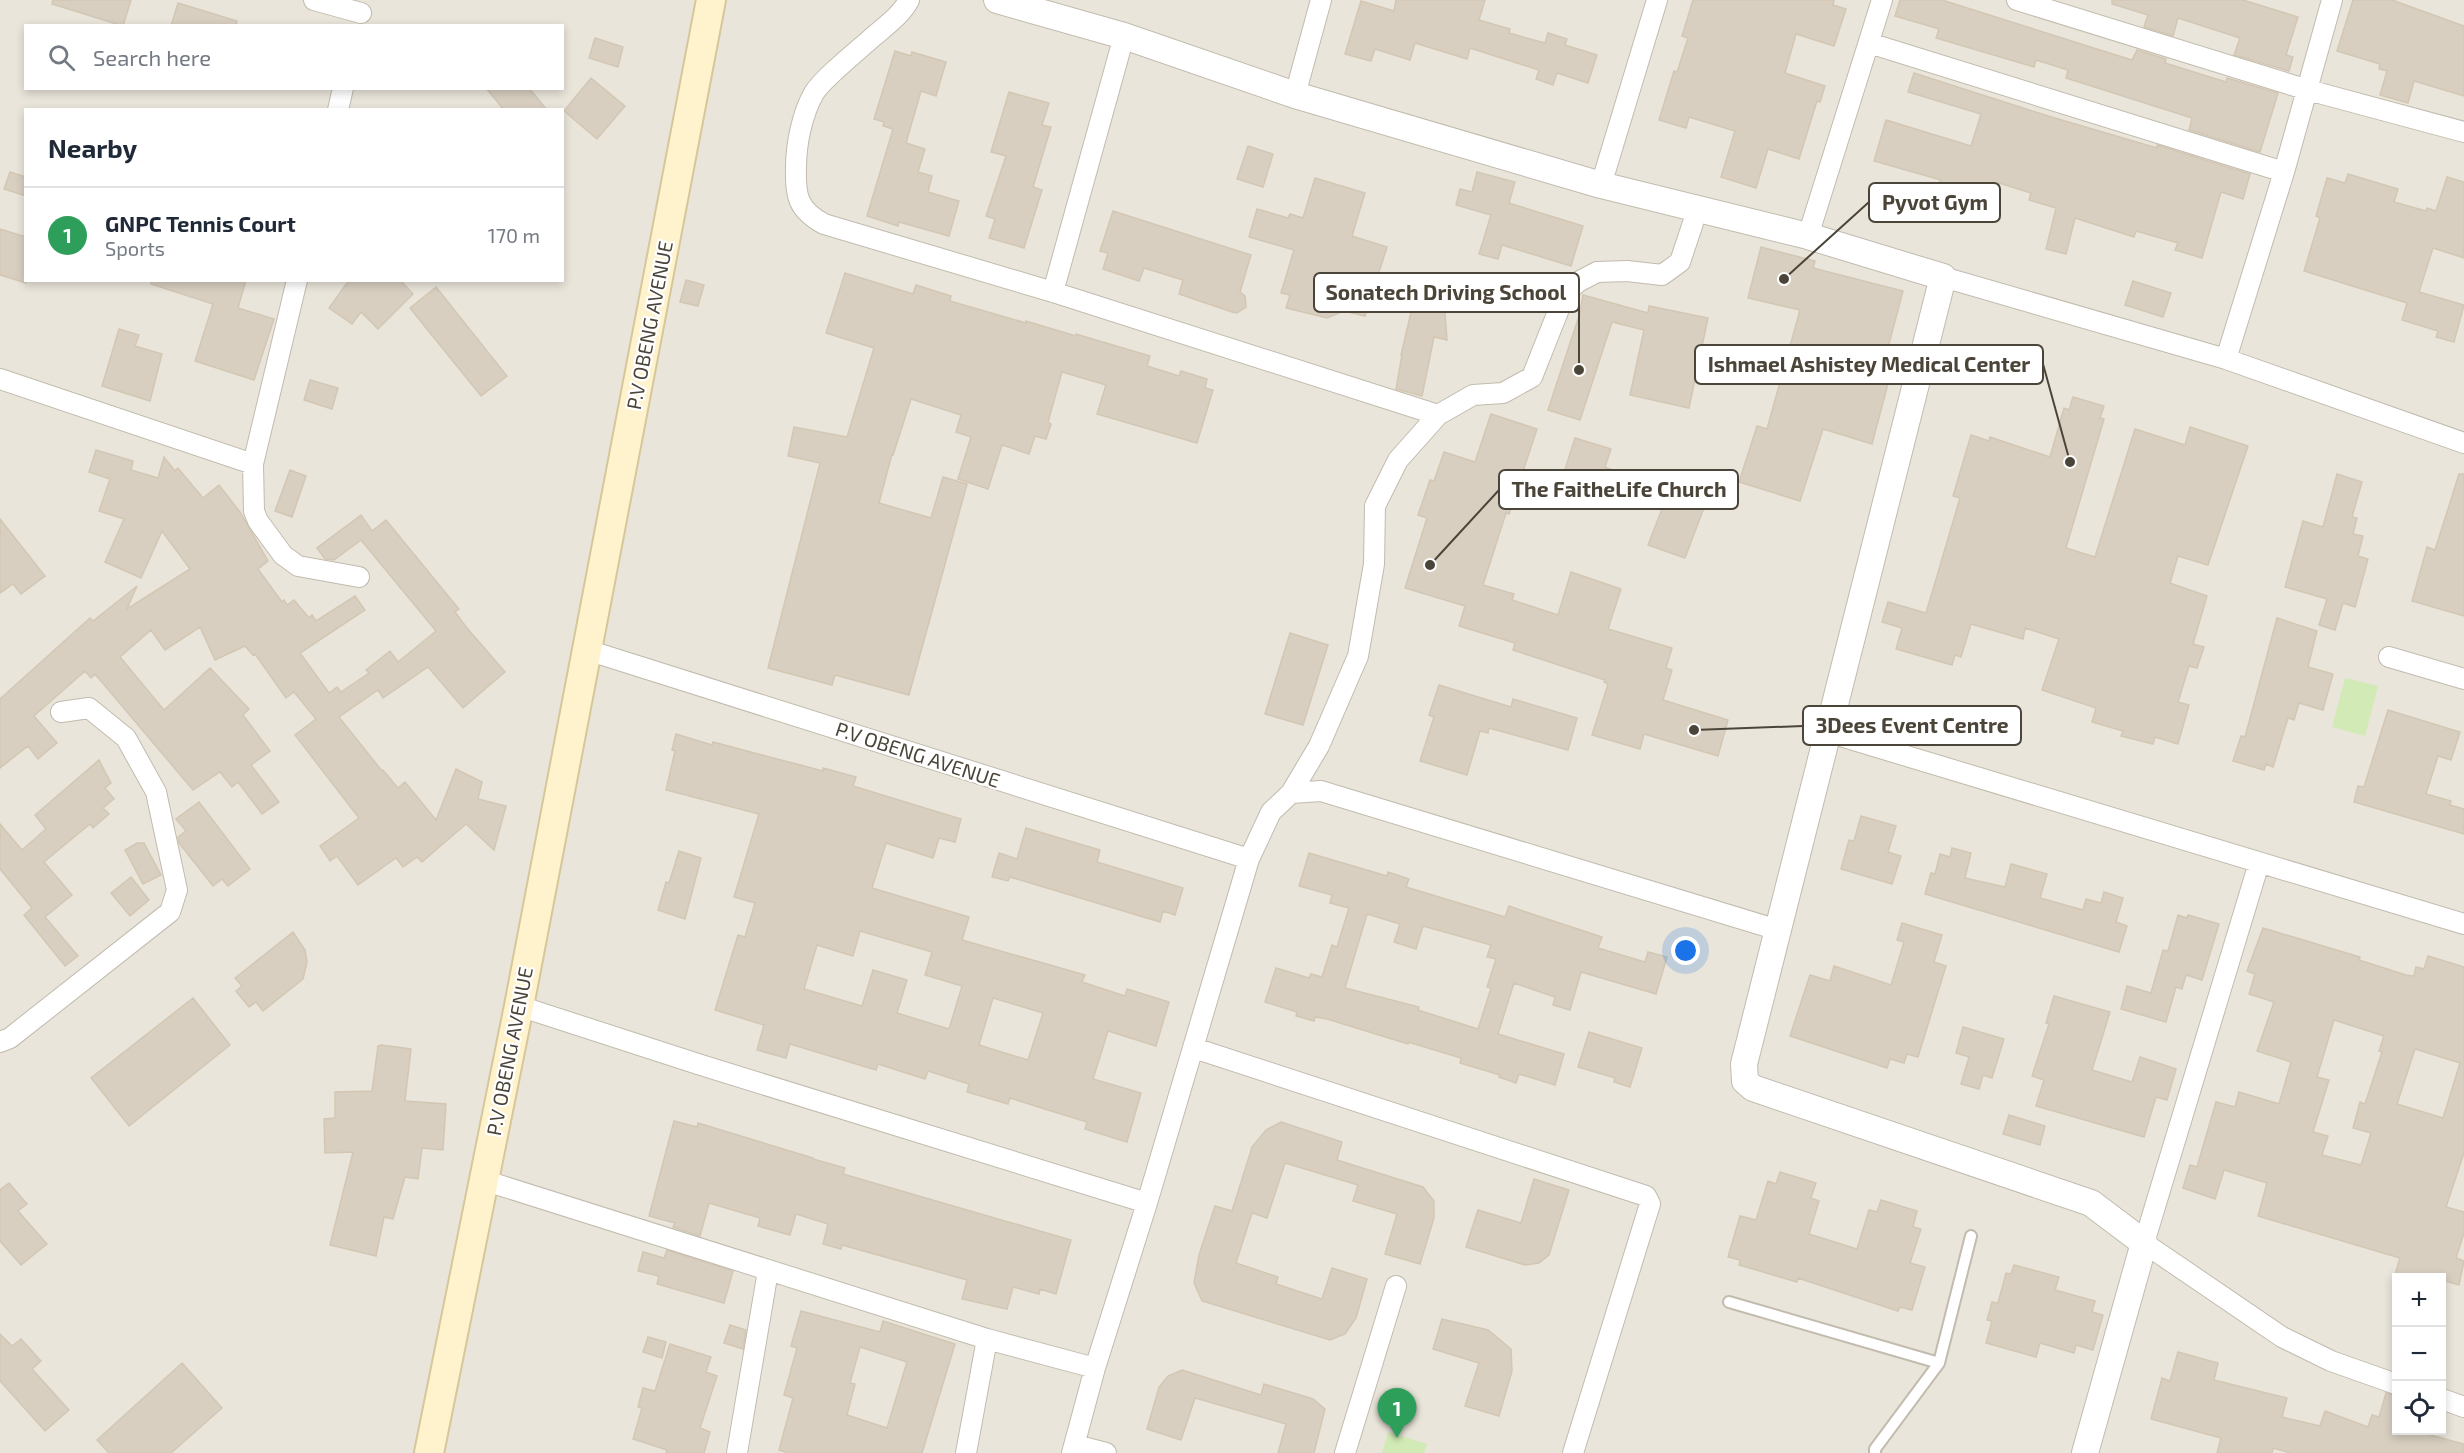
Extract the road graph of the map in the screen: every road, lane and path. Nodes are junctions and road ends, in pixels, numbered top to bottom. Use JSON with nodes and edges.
{"nodes":[{"id":1,"x":314,"y":0,"type":"edge"},
{"id":2,"x":711,"y":0,"type":"edge"},
{"id":3,"x":909,"y":0,"type":"edge"},
{"id":4,"x":997,"y":0,"type":"edge"},
{"id":5,"x":1321,"y":0,"type":"edge"},
{"id":6,"x":1657,"y":0,"type":"edge"},
{"id":7,"x":1882,"y":0,"type":"edge"},
{"id":8,"x":2017,"y":0,"type":"edge"},
{"id":9,"x":2328,"y":1,"type":"edge"},
{"id":10,"x":361,"y":13,"type":"edge"},
{"id":11,"x":1124,"y":36,"type":"junction"},
{"id":12,"x":1869,"y":43,"type":"junction"},
{"id":13,"x":343,"y":90,"type":"edge"},
{"id":14,"x":2308,"y":90,"type":"junction"},
{"id":15,"x":1295,"y":94,"type":"junction"},
{"id":16,"x":338,"y":108,"type":"edge"},
{"id":17,"x":2464,"y":132,"type":"edge"},
{"id":18,"x":2284,"y":172,"type":"junction"},
{"id":19,"x":1601,"y":184,"type":"junction"},
{"id":20,"x":1698,"y":208,"type":"junction"},
{"id":21,"x":1808,"y":236,"type":"junction"},
{"id":22,"x":1943,"y":277,"type":"junction"},
{"id":23,"x":297,"y":282,"type":"edge"},
{"id":24,"x":1053,"y":292,"type":"junction"},
{"id":25,"x":2226,"y":359,"type":"junction"},
{"id":26,"x":0,"y":379,"type":"edge"},
{"id":27,"x":1438,"y":416,"type":"junction"},
{"id":28,"x":2464,"y":443,"type":"edge"},
{"id":29,"x":253,"y":464,"type":"junction"},
{"id":30,"x":359,"y":577,"type":"dead end"},
{"id":31,"x":587,"y":650,"type":"junction"},
{"id":32,"x":2389,"y":657,"type":"dead end"},
{"id":33,"x":2464,"y":679,"type":"edge"},
{"id":34,"x":62,"y":711,"type":"dead end"},
{"id":35,"x":1827,"y":732,"type":"junction"},
{"id":36,"x":1291,"y":792,"type":"junction"},
{"id":37,"x":1249,"y":859,"type":"junction"},
{"id":38,"x":2259,"y":862,"type":"junction"},
{"id":39,"x":2464,"y":924,"type":"edge"},
{"id":40,"x":1779,"y":930,"type":"junction"},
{"id":41,"x":519,"y":1006,"type":"junction"},
{"id":42,"x":0,"y":1042,"type":"edge"},
{"id":43,"x":1194,"y":1047,"type":"junction"},
{"id":44,"x":483,"y":1180,"type":"junction"},
{"id":45,"x":1147,"y":1203,"type":"junction"},
{"id":46,"x":1971,"y":1236,"type":"dead end"},
{"id":47,"x":2144,"y":1243,"type":"junction"},
{"id":48,"x":768,"y":1270,"type":"junction"},
{"id":49,"x":1396,"y":1286,"type":"dead end"},
{"id":50,"x":1729,"y":1302,"type":"dead end"},
{"id":51,"x":987,"y":1339,"type":"junction"},
{"id":52,"x":1939,"y":1363,"type":"junction"},
{"id":53,"x":1095,"y":1368,"type":"junction"},
{"id":54,"x":2392,"y":1382,"type":"edge"},
{"id":55,"x":2446,"y":1400,"type":"edge"},
{"id":56,"x":2464,"y":1407,"type":"edge"},
{"id":57,"x":1074,"y":1449,"type":"edge"},
{"id":58,"x":429,"y":1453,"type":"edge"},
{"id":59,"x":737,"y":1453,"type":"edge"},
{"id":60,"x":966,"y":1453,"type":"edge"},
{"id":61,"x":1106,"y":1453,"type":"edge"},
{"id":62,"x":1345,"y":1453,"type":"edge"},
{"id":63,"x":1573,"y":1453,"type":"edge"},
{"id":64,"x":1875,"y":1453,"type":"edge"},
{"id":65,"x":2085,"y":1453,"type":"edge"}],
"edges":[{"from":1,"to":10,"type":"street"},
{"from":2,"to":31,"type":"main road","name":"P.V OBENG AVENUE"},
{"from":3,"to":24,"type":"street"},
{"from":4,"to":11,"type":"street"},
{"from":5,"to":15,"type":"street"},
{"from":6,"to":19,"type":"street"},
{"from":7,"to":12,"type":"street"},
{"from":8,"to":14,"type":"street"},
{"from":9,"to":14,"type":"street"},
{"from":11,"to":15,"type":"street"},
{"from":11,"to":24,"type":"street"},
{"from":12,"to":18,"type":"street"},
{"from":12,"to":21,"type":"street"},
{"from":13,"to":16,"type":"street"},
{"from":14,"to":17,"type":"street"},
{"from":14,"to":18,"type":"street"},
{"from":15,"to":19,"type":"street"},
{"from":18,"to":25,"type":"street"},
{"from":19,"to":20,"type":"street"},
{"from":20,"to":21,"type":"street"},
{"from":20,"to":27,"type":"street"},
{"from":21,"to":22,"type":"street"},
{"from":22,"to":25,"type":"street"},
{"from":22,"to":35,"type":"street"},
{"from":23,"to":29,"type":"street"},
{"from":24,"to":27,"type":"street"},
{"from":25,"to":28,"type":"street"},
{"from":26,"to":29,"type":"street"},
{"from":27,"to":36,"type":"street"},
{"from":29,"to":30,"type":"street"},
{"from":31,"to":37,"type":"street","name":"P.V OBENG AVENUE"},
{"from":31,"to":41,"type":"main road","name":"P.V OBENG AVENUE"},
{"from":32,"to":33,"type":"street"},
{"from":34,"to":42,"type":"street"},
{"from":35,"to":38,"type":"street"},
{"from":35,"to":40,"type":"street"},
{"from":36,"to":37,"type":"street"},
{"from":36,"to":40,"type":"street"},
{"from":37,"to":43,"type":"street"},
{"from":38,"to":39,"type":"street"},
{"from":38,"to":47,"type":"street"},
{"from":40,"to":47,"type":"street"},
{"from":41,"to":44,"type":"main road","name":"P.V OBENG AVENUE"},
{"from":41,"to":45,"type":"street"},
{"from":43,"to":45,"type":"street"},
{"from":43,"to":63,"type":"street"},
{"from":44,"to":48,"type":"street"},
{"from":44,"to":58,"type":"main road","name":"P.V OBENG AVENUE"},
{"from":45,"to":53,"type":"street"},
{"from":46,"to":52,"type":"lane"},
{"from":47,"to":54,"type":"street"},
{"from":47,"to":65,"type":"street"},
{"from":48,"to":51,"type":"street"},
{"from":48,"to":59,"type":"street"},
{"from":49,"to":62,"type":"street"},
{"from":50,"to":52,"type":"lane"},
{"from":51,"to":53,"type":"street"},
{"from":51,"to":60,"type":"street"},
{"from":52,"to":64,"type":"lane"},
{"from":53,"to":57,"type":"street"},
{"from":55,"to":56,"type":"street"},
{"from":57,"to":61,"type":"street"}]}
